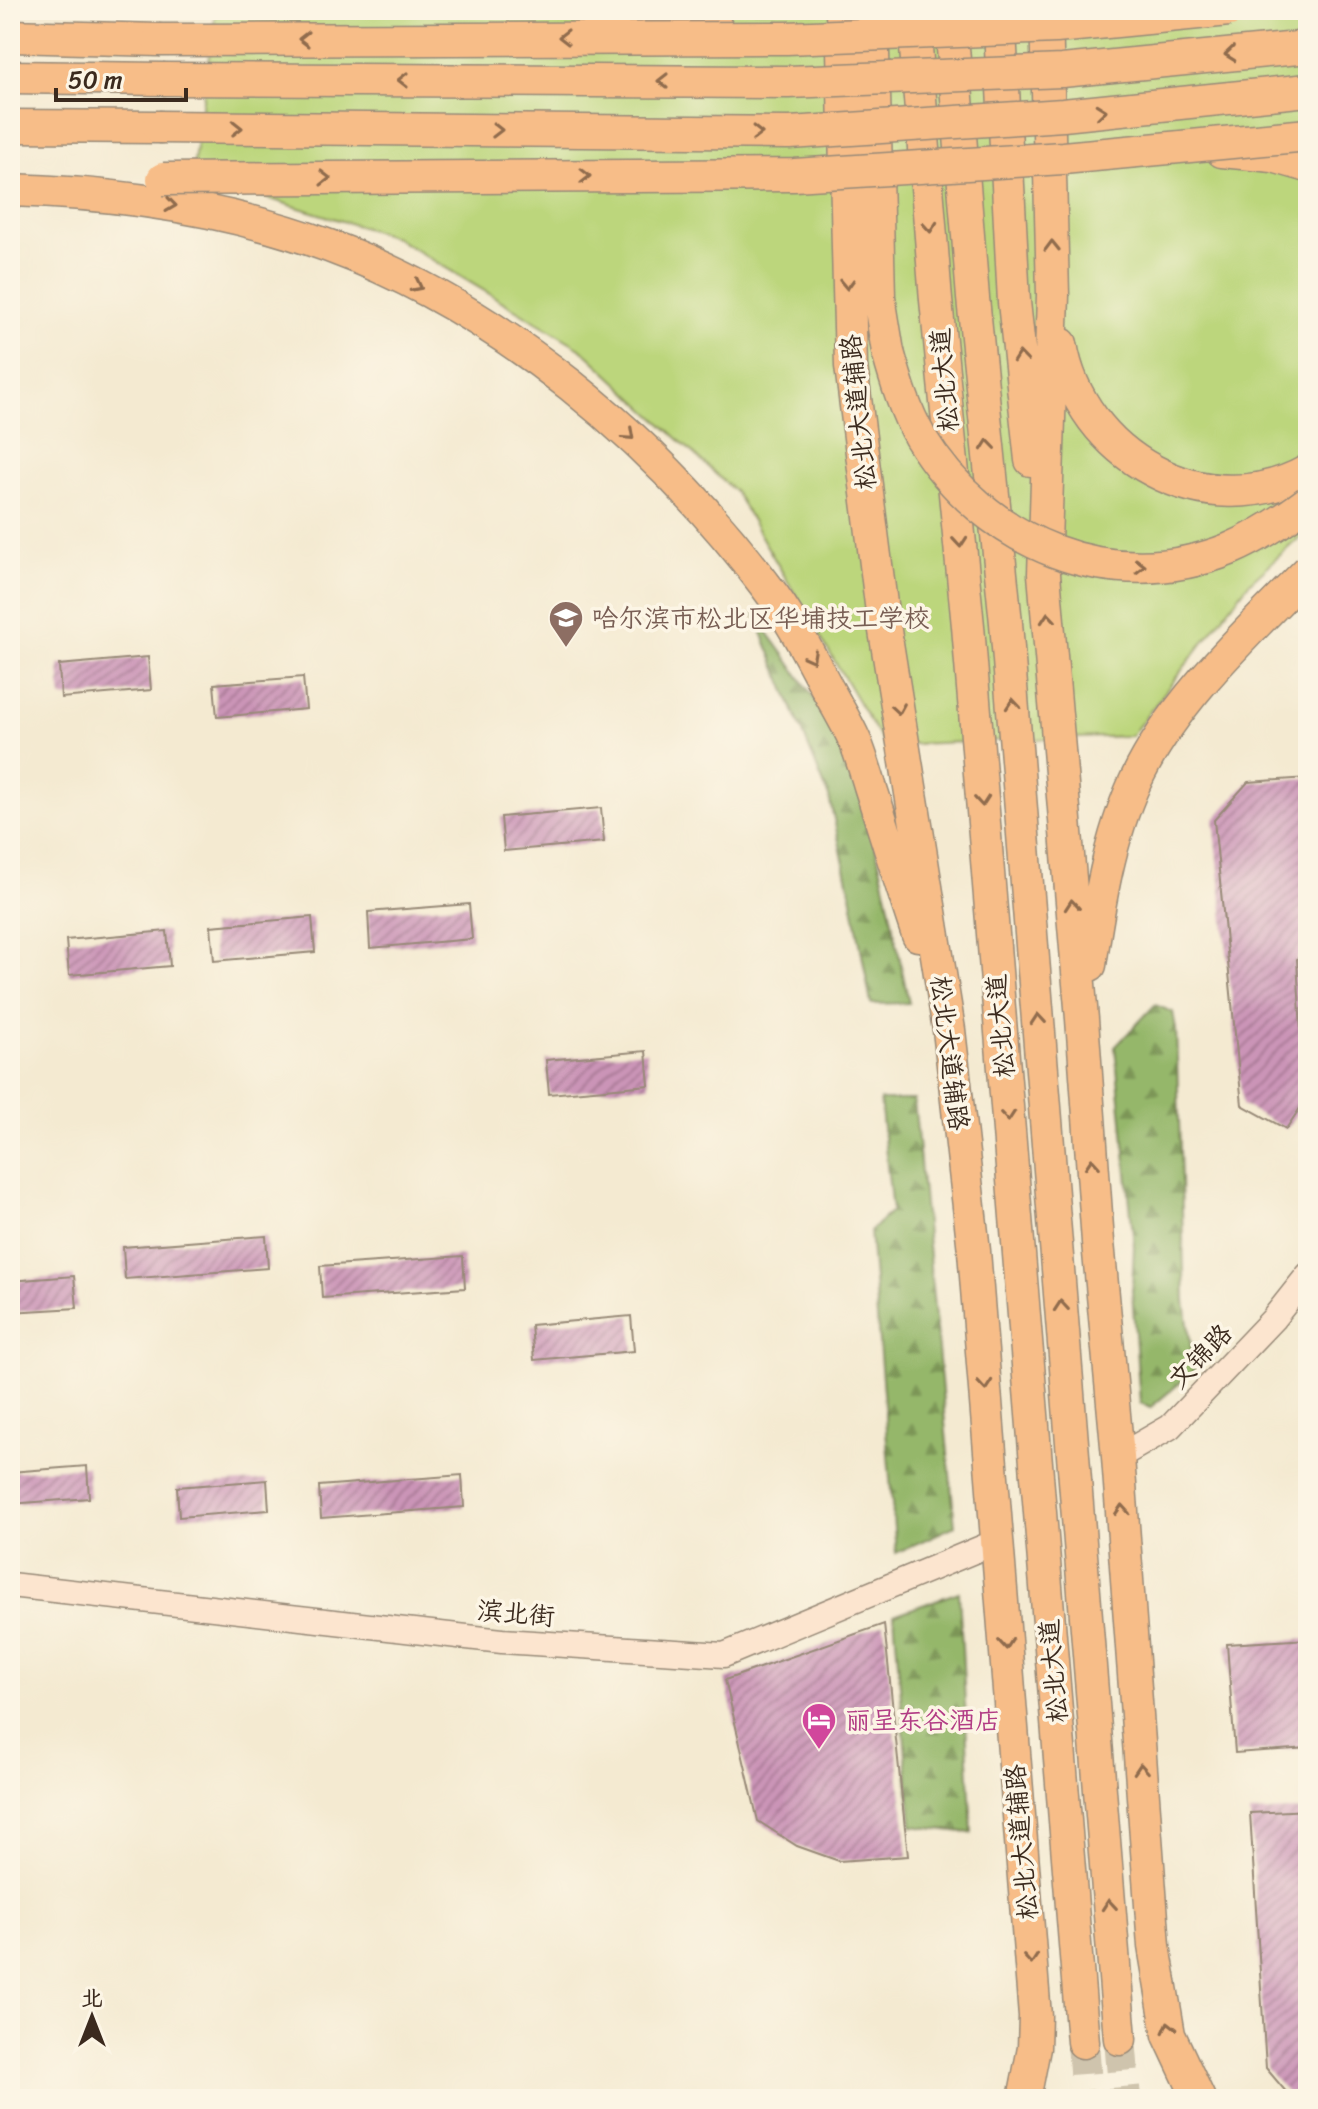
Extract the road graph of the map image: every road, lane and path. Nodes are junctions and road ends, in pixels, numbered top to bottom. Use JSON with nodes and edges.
{"nodes":[{"id":1,"x":622,"y":10,"type":"edge"},
{"id":2,"x":842,"y":10,"type":"edge"},
{"id":3,"x":872,"y":10,"type":"edge"},
{"id":4,"x":913,"y":10,"type":"edge"},
{"id":5,"x":950,"y":10,"type":"edge"},
{"id":6,"x":999,"y":10,"type":"edge"},
{"id":7,"x":1046,"y":10,"type":"edge"},
{"id":8,"x":1229,"y":10,"type":"edge"},
{"id":9,"x":10,"y":36,"type":"edge"},
{"id":10,"x":819,"y":36,"type":"junction"},
{"id":11,"x":1308,"y":47,"type":"edge"},
{"id":12,"x":10,"y":77,"type":"edge"},
{"id":13,"x":1308,"y":90,"type":"edge"},
{"id":14,"x":10,"y":126,"type":"edge"},
{"id":15,"x":1308,"y":135,"type":"edge"},
{"id":16,"x":1063,"y":158,"type":"junction"},
{"id":17,"x":1308,"y":166,"type":"edge"},
{"id":18,"x":10,"y":173,"type":"edge"},
{"id":19,"x":10,"y":190,"type":"edge"},
{"id":20,"x":1053,"y":295,"type":"junction"},
{"id":21,"x":1308,"y":471,"type":"edge"},
{"id":22,"x":1308,"y":502,"type":"edge"},
{"id":23,"x":1308,"y":571,"type":"edge"},
{"id":24,"x":1044,"y":574,"type":"junction"},
{"id":25,"x":1082,"y":1019,"type":"junction"},
{"id":26,"x":949,"y":1030,"type":"junction"},
{"id":27,"x":1098,"y":1242,"type":"junction"},
{"id":28,"x":974,"y":1251,"type":"junction"},
{"id":29,"x":1308,"y":1275,"type":"edge"},
{"id":30,"x":1072,"y":1440,"type":"junction"},
{"id":31,"x":1118,"y":1457,"type":"junction"},
{"id":32,"x":1037,"y":1475,"type":"junction"},
{"id":33,"x":998,"y":1541,"type":"junction"},
{"id":34,"x":10,"y":1585,"type":"edge"},
{"id":35,"x":1120,"y":2039,"type":"tunnel mouth"},
{"id":36,"x":1083,"y":2042,"type":"tunnel mouth"},
{"id":37,"x":1024,"y":2099,"type":"edge"},
{"id":38,"x":1199,"y":2099,"type":"edge"}],
"edges":[{"from":1,"to":10,"type":"highway","bridge":true},
{"from":2,"to":26,"type":"highway","name":"松北大道辅路","one_way":true},
{"from":3,"to":22,"type":"highway","one_way":true,"bridge":true},
{"from":4,"to":32,"type":"highway","name":"松北大道","one_way":true},
{"from":30,"to":5,"type":"highway","name":"松北大道","one_way":true},
{"from":24,"to":6,"type":"highway","one_way":true},
{"from":20,"to":7,"type":"highway","one_way":true},
{"from":8,"to":10,"type":"highway","bridge":true},
{"from":10,"to":9,"type":"highway","one_way":true,"bridge":true},
{"from":11,"to":12,"type":"highway","one_way":true,"bridge":true},
{"from":14,"to":13,"type":"highway","one_way":true,"bridge":true},
{"from":15,"to":16,"type":"highway","bridge":true},
{"from":16,"to":17,"type":"highway","bridge":true},
{"from":18,"to":16,"type":"highway","one_way":true,"bridge":true},
{"from":19,"to":26,"type":"highway","one_way":true},
{"from":20,"to":21,"type":"highway"},
{"from":20,"to":24,"type":"highway"},
{"from":23,"to":25,"type":"highway"},
{"from":25,"to":24,"type":"highway","one_way":true},
{"from":27,"to":25,"type":"highway","one_way":true},
{"from":26,"to":28,"type":"highway","name":"松北大道辅路"},
{"from":27,"to":30,"type":"highway"},
{"from":27,"to":31,"type":"highway"},
{"from":28,"to":32,"type":"highway"},
{"from":28,"to":33,"type":"highway","name":"松北大道辅路","one_way":true},
{"from":29,"to":31,"type":"street","name":"文锦路"},
{"from":35,"to":30,"type":"highway","name":"松北大道","one_way":true},
{"from":38,"to":31,"type":"highway","one_way":true},
{"from":32,"to":36,"type":"highway","name":"松北大道"},
{"from":33,"to":34,"type":"street","name":"滨北街"},
{"from":33,"to":37,"type":"highway","name":"松北大道辅路","one_way":true}]}
